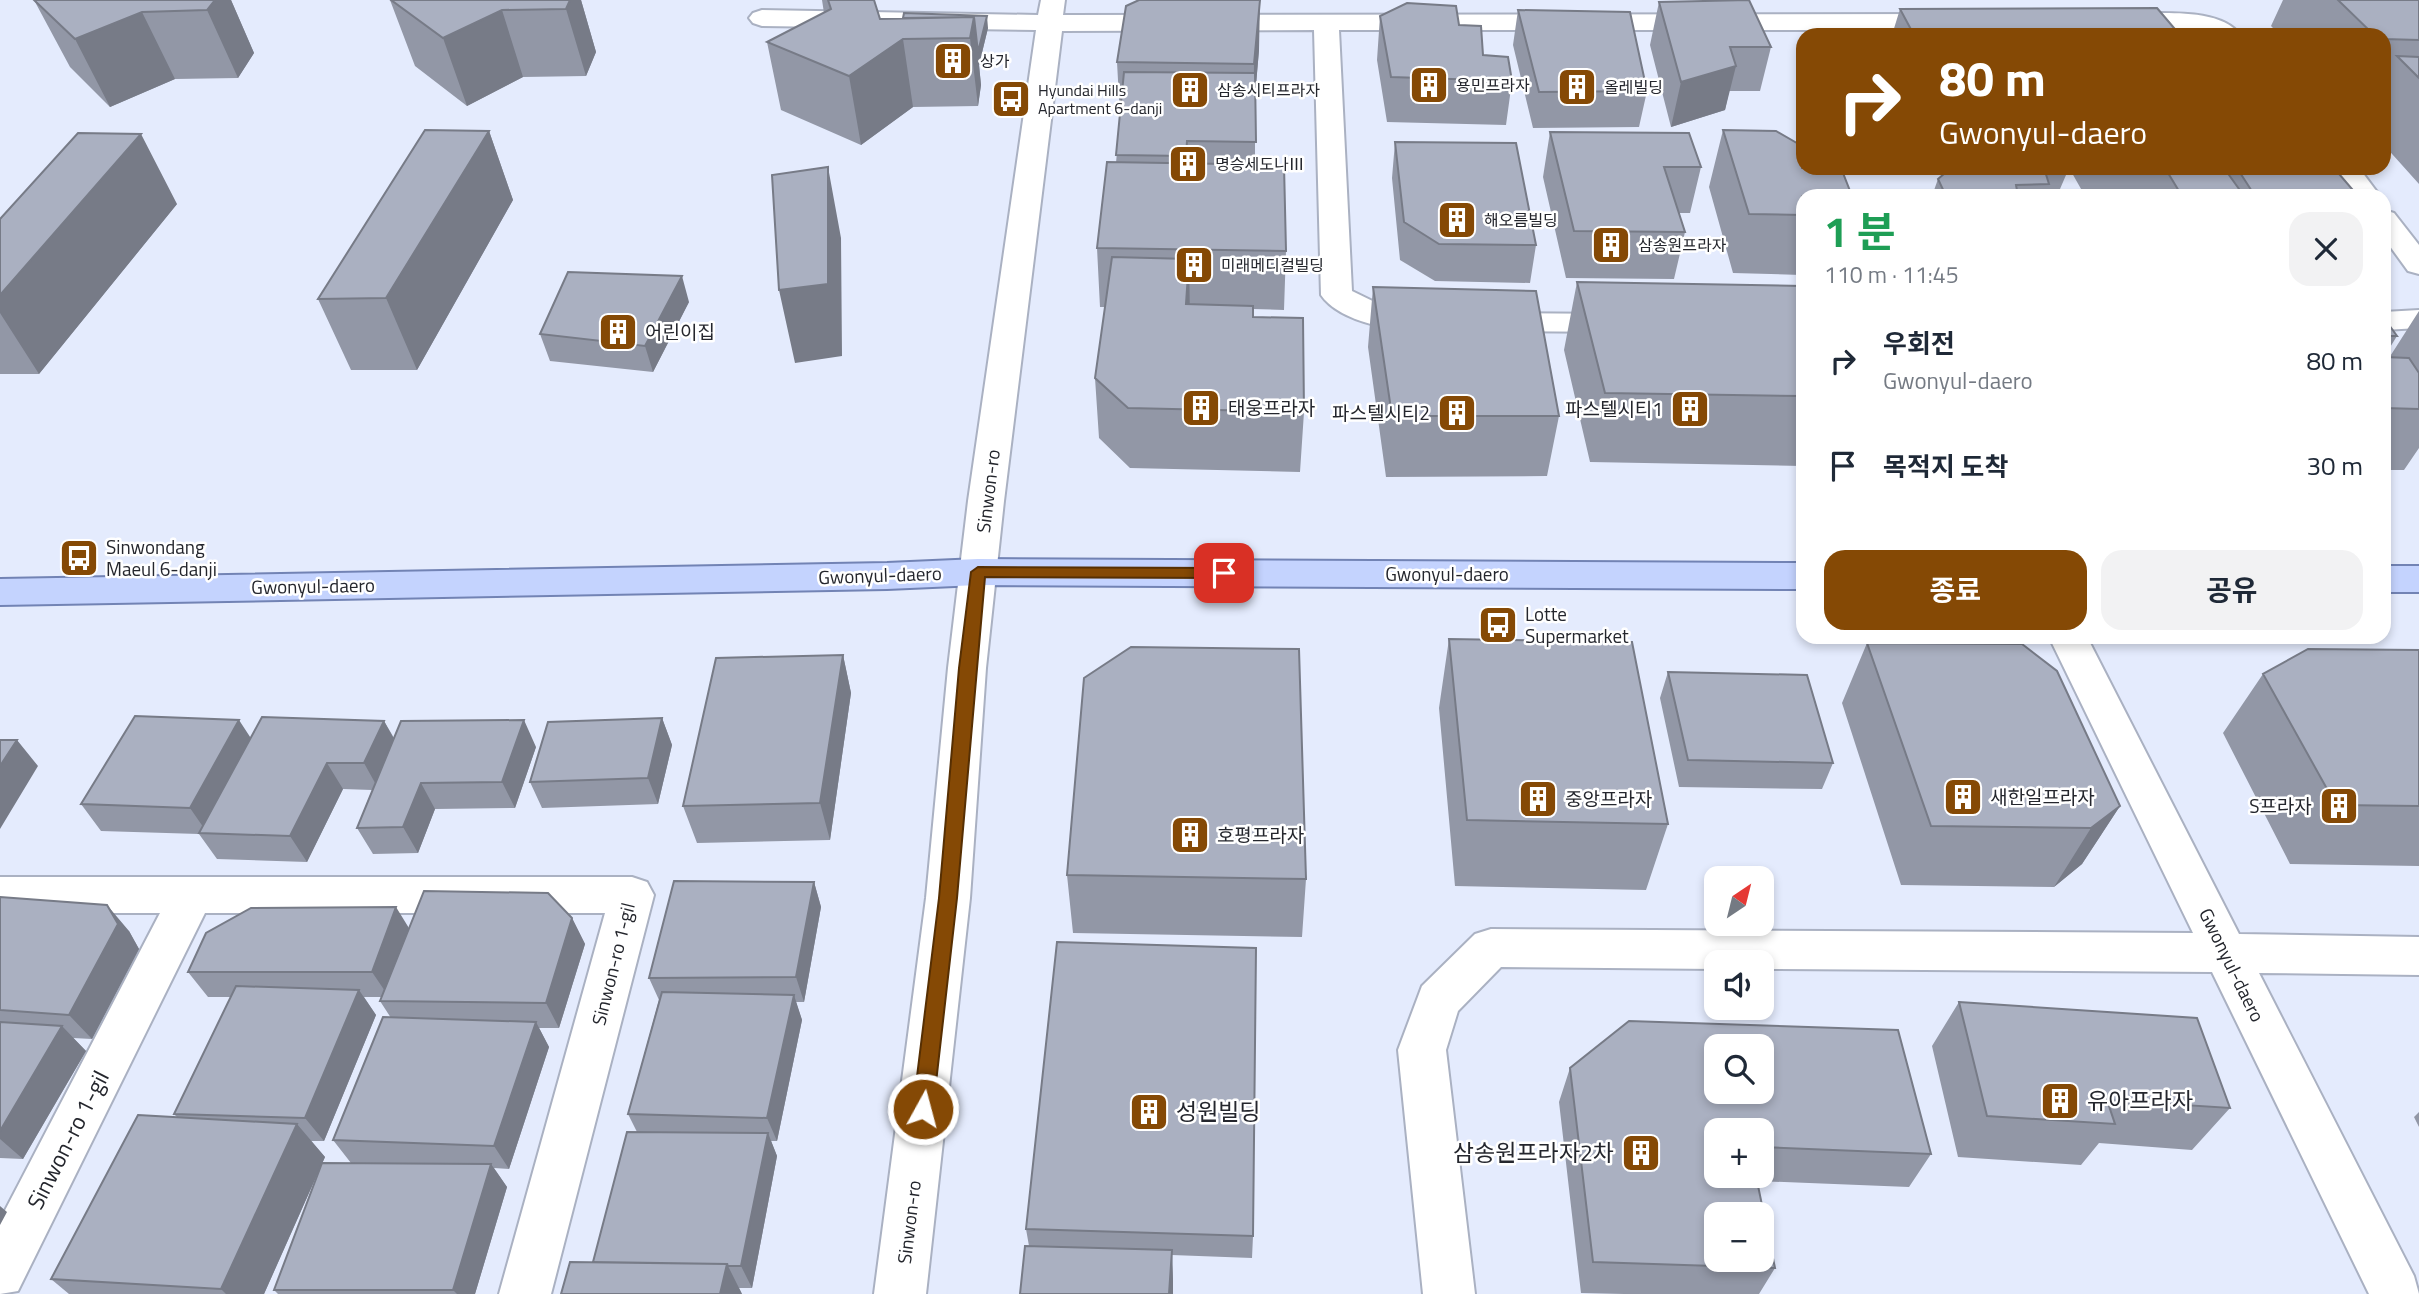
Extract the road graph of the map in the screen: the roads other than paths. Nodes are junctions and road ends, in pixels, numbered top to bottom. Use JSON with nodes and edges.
{"nodes":[{"id":1,"x":1051,"y":12,"type":"edge"},
{"id":2,"x":762,"y":18,"type":"dead end"},
{"id":3,"x":1326,"y":22,"type":"junction"},
{"id":4,"x":1969,"y":22,"type":"edge"},
{"id":5,"x":2093,"y":22,"type":"edge"},
{"id":6,"x":2217,"y":28,"type":"edge"},
{"id":7,"x":2350,"y":175,"type":"edge"},
{"id":8,"x":2360,"y":189,"type":"edge"},
{"id":9,"x":2391,"y":228,"type":"edge"},
{"id":10,"x":2419,"y":265,"type":"edge"},
{"id":11,"x":2419,"y":319,"type":"edge"},
{"id":12,"x":2391,"y":321,"type":"edge"},
{"id":13,"x":1652,"y":323,"type":"edge"},
{"id":14,"x":978,"y":572,"type":"junction"},
{"id":15,"x":1796,"y":576,"type":"edge"},
{"id":16,"x":2391,"y":579,"type":"edge"},
{"id":17,"x":2419,"y":579,"type":"edge"},
{"id":18,"x":0,"y":592,"type":"edge"},
{"id":19,"x":2072,"y":644,"type":"edge"},
{"id":20,"x":0,"y":895,"type":"edge"},
{"id":21,"x":192,"y":895,"type":"junction"},
{"id":22,"x":2226,"y":953,"type":"junction"},
{"id":23,"x":2419,"y":956,"type":"edge"},
{"id":24,"x":0,"y":1273,"type":"edge"},
{"id":25,"x":525,"y":1294,"type":"edge"},
{"id":26,"x":900,"y":1294,"type":"edge"},
{"id":27,"x":1449,"y":1294,"type":"edge"},
{"id":28,"x":2396,"y":1294,"type":"edge"}],
"edges":[{"from":1,"to":2,"type":"street"},
{"from":1,"to":3,"type":"street"},
{"from":1,"to":14,"type":"street","name":"Sinwon-ro"},
{"from":3,"to":4,"type":"street"},
{"from":3,"to":13,"type":"street"},
{"from":5,"to":6,"type":"street"},
{"from":7,"to":8,"type":"street"},
{"from":9,"to":10,"type":"street"},
{"from":11,"to":12,"type":"street"},
{"from":14,"to":15,"type":"main road","name":"Gwonyul-daero"},
{"from":14,"to":18,"type":"main road","name":"Gwonyul-daero"},
{"from":14,"to":26,"type":"street","name":"Sinwon-ro"},
{"from":16,"to":17,"type":"main road"},
{"from":19,"to":22,"type":"street","name":"Gwonyul-daero"},
{"from":20,"to":21,"type":"street","name":"Sinwon-ro 1-gil"},
{"from":21,"to":24,"type":"street","name":"Sinwon-ro 1-gil"},
{"from":21,"to":25,"type":"street","name":"Sinwon-ro 1-gil"},
{"from":22,"to":23,"type":"street"},
{"from":22,"to":27,"type":"street"},
{"from":22,"to":28,"type":"street","name":"Gwonyul-daero"}]}
